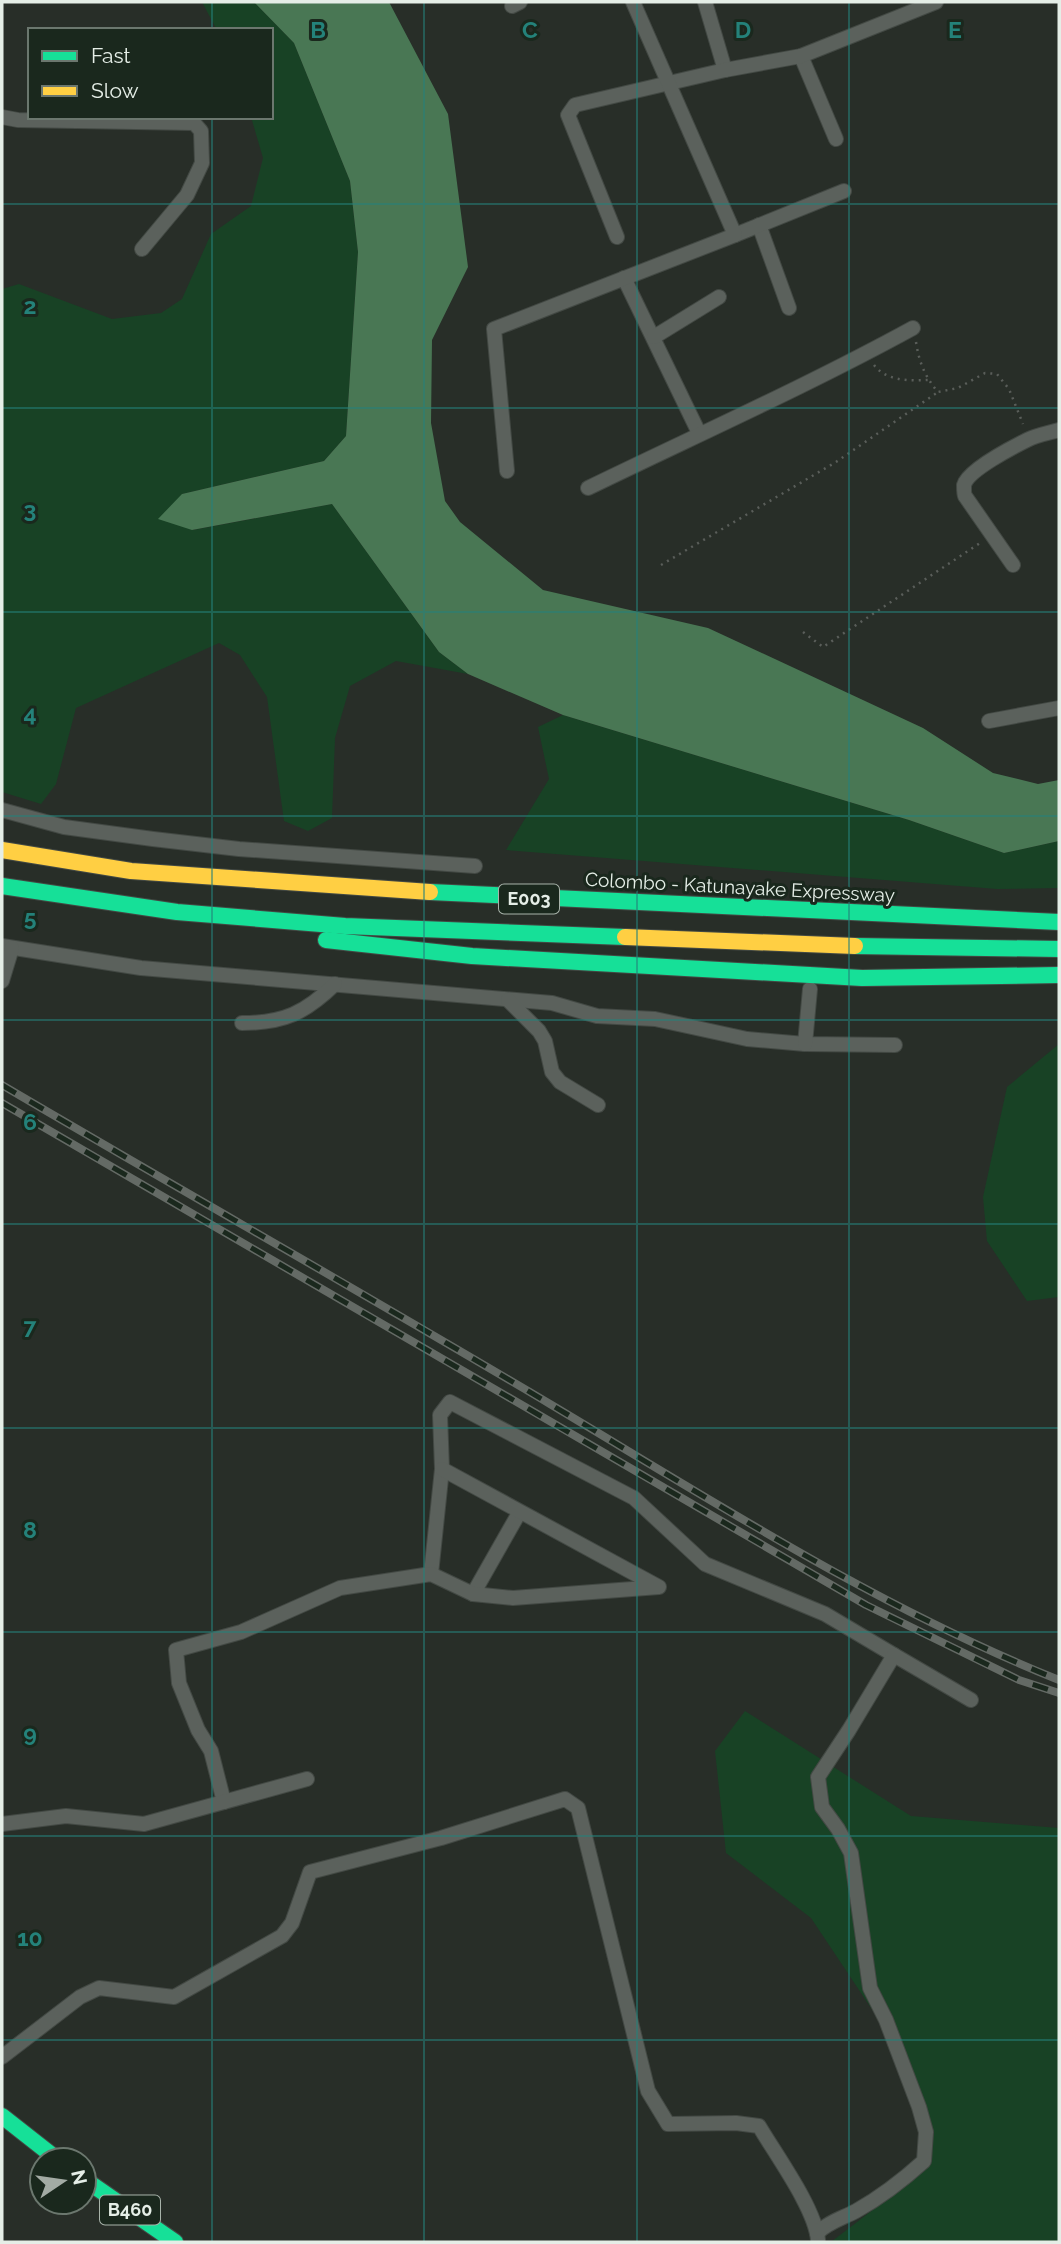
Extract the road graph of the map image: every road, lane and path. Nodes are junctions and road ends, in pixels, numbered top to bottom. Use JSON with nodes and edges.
{"nodes":[{"id":1,"x":633,"y":2,"type":"edge"},
{"id":2,"x":705,"y":2,"type":"edge"},
{"id":3,"x":936,"y":2,"type":"edge"},
{"id":4,"x":801,"y":56,"type":"junction"},
{"id":5,"x":725,"y":70,"type":"junction"},
{"id":6,"x":669,"y":83,"type":"junction"},
{"id":7,"x":2,"y":117,"type":"edge"},
{"id":8,"x":836,"y":139,"type":"dead end"},
{"id":9,"x":844,"y":191,"type":"dead end"},
{"id":10,"x":760,"y":225,"type":"junction"},
{"id":11,"x":735,"y":235,"type":"junction"},
{"id":12,"x":617,"y":237,"type":"dead end"},
{"id":13,"x":142,"y":249,"type":"dead end"},
{"id":14,"x":624,"y":278,"type":"junction"},
{"id":15,"x":719,"y":297,"type":"dead end"},
{"id":16,"x":789,"y":308,"type":"dead end"},
{"id":17,"x":913,"y":328,"type":"joint"},
{"id":18,"x":654,"y":337,"type":"junction"},
{"id":19,"x":866,"y":354,"type":"junction"},
{"id":20,"x":928,"y":380,"type":"junction"},
{"id":21,"x":938,"y":392,"type":"junction"},
{"id":22,"x":1059,"y":430,"type":"edge"},
{"id":23,"x":699,"y":433,"type":"junction"},
{"id":24,"x":1029,"y":439,"type":"junction"},
{"id":25,"x":507,"y":471,"type":"dead end"},
{"id":26,"x":588,"y":488,"type":"dead end"},
{"id":27,"x":992,"y":536,"type":"junction"},
{"id":28,"x":661,"y":565,"type":"dead end"},
{"id":29,"x":1013,"y":565,"type":"dead end"},
{"id":30,"x":803,"y":632,"type":"dead end"},
{"id":31,"x":1059,"y":708,"type":"edge"},
{"id":32,"x":989,"y":722,"type":"dead end"},
{"id":33,"x":2,"y":810,"type":"edge"},
{"id":34,"x":2,"y":850,"type":"edge"},
{"id":35,"x":475,"y":866,"type":"dead end"},
{"id":36,"x":2,"y":886,"type":"edge"},
{"id":37,"x":161,"y":909,"type":"junction"},
{"id":38,"x":240,"y":917,"type":"junction"},
{"id":39,"x":1059,"y":922,"type":"edge"},
{"id":40,"x":336,"y":941,"type":"junction"},
{"id":41,"x":7,"y":947,"type":"edge"},
{"id":42,"x":1059,"y":949,"type":"edge"},
{"id":43,"x":1059,"y":961,"type":"edge"},
{"id":44,"x":1059,"y":975,"type":"edge"},
{"id":45,"x":600,"y":979,"type":"dead end"},
{"id":46,"x":2,"y":981,"type":"edge"},
{"id":47,"x":335,"y":984,"type":"junction"},
{"id":48,"x":678,"y":984,"type":"dead end"},
{"id":49,"x":1059,"y":988,"type":"edge"},
{"id":50,"x":810,"y":989,"type":"junction"},
{"id":51,"x":508,"y":1000,"type":"junction"},
{"id":52,"x":242,"y":1023,"type":"dead end"},
{"id":53,"x":805,"y":1044,"type":"junction"},
{"id":54,"x":895,"y":1045,"type":"dead end"},
{"id":55,"x":598,"y":1105,"type":"dead end"},
{"id":56,"x":442,"y":1469,"type":"junction"},
{"id":57,"x":519,"y":1513,"type":"junction"},
{"id":58,"x":430,"y":1574,"type":"junction"},
{"id":59,"x":473,"y":1594,"type":"junction"},
{"id":60,"x":894,"y":1655,"type":"junction"},
{"id":61,"x":971,"y":1700,"type":"dead end"},
{"id":62,"x":307,"y":1779,"type":"dead end"},
{"id":63,"x":224,"y":1802,"type":"junction"},
{"id":64,"x":2,"y":1824,"type":"edge"},
{"id":65,"x":2,"y":2057,"type":"edge"},
{"id":66,"x":2,"y":2116,"type":"edge"},
{"id":67,"x":40,"y":2146,"type":"edge"},
{"id":68,"x":98,"y":2189,"type":"edge"},
{"id":69,"x":175,"y":2242,"type":"edge"}],
"edges":[{"from":1,"to":6,"type":"street"},
{"from":2,"to":5,"type":"street"},
{"from":3,"to":4,"type":"street"},
{"from":4,"to":5,"type":"street"},
{"from":4,"to":8,"type":"street"},
{"from":5,"to":6,"type":"street"},
{"from":6,"to":11,"type":"street"},
{"from":6,"to":12,"type":"street"},
{"from":7,"to":13,"type":"street"},
{"from":9,"to":10,"type":"street"},
{"from":10,"to":11,"type":"street"},
{"from":10,"to":16,"type":"street"},
{"from":11,"to":14,"type":"street"},
{"from":14,"to":18,"type":"street"},
{"from":14,"to":25,"type":"street"},
{"from":15,"to":18,"type":"street"},
{"from":17,"to":19,"type":"street"},
{"from":17,"to":20,"type":"path"},
{"from":18,"to":23,"type":"street"},
{"from":19,"to":20,"type":"path"},
{"from":19,"to":23,"type":"street"},
{"from":20,"to":21,"type":"path"},
{"from":21,"to":24,"type":"path"},
{"from":21,"to":28,"type":"path"},
{"from":22,"to":24,"type":"street"},
{"from":23,"to":26,"type":"street"},
{"from":24,"to":27,"type":"street"},
{"from":27,"to":29,"type":"street"},
{"from":27,"to":30,"type":"path"},
{"from":31,"to":32,"type":"street"},
{"from":33,"to":35,"type":"street"},
{"from":34,"to":39,"type":"main road","name":"Colombo - Katunayake Expressway","number":"E003"},
{"from":36,"to":37,"type":"main road","number":"E003"},
{"from":37,"to":38,"type":"main road","number":"E003"},
{"from":37,"to":40,"type":"main road"},
{"from":38,"to":42,"type":"main road","number":"E003"},
{"from":38,"to":43,"type":"main road"},
{"from":40,"to":44,"type":"main road"},
{"from":40,"to":45,"type":"main road"},
{"from":41,"to":46,"type":"street"},
{"from":41,"to":47,"type":"street"},
{"from":47,"to":51,"type":"street"},
{"from":47,"to":52,"type":"street"},
{"from":48,"to":50,"type":"main road"},
{"from":49,"to":50,"type":"main road"},
{"from":50,"to":53,"type":"street"},
{"from":51,"to":53,"type":"street"},
{"from":51,"to":55,"type":"street"},
{"from":53,"to":54,"type":"street"},
{"from":56,"to":57,"type":"street"},
{"from":56,"to":58,"type":"street"},
{"from":56,"to":60,"type":"street"},
{"from":57,"to":59,"type":"street"},
{"from":57,"to":59,"type":"street"},
{"from":58,"to":59,"type":"street"},
{"from":58,"to":63,"type":"street"},
{"from":60,"to":61,"type":"street"},
{"from":60,"to":65,"type":"street"},
{"from":62,"to":63,"type":"street"},
{"from":63,"to":64,"type":"street"},
{"from":66,"to":67,"type":"main road"},
{"from":68,"to":69,"type":"main road","number":"B460"}]}
